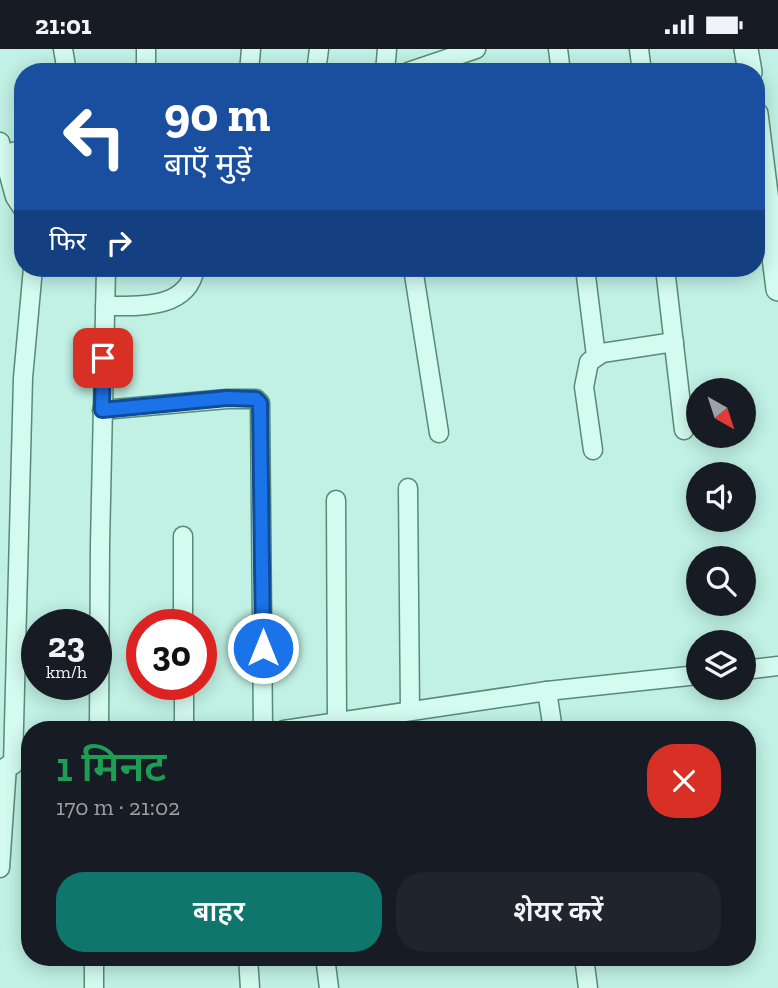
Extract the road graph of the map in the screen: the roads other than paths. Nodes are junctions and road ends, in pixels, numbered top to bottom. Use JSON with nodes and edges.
{"nodes":[{"id":1,"x":476,"y":49,"type":"edge"},
{"id":2,"x":448,"y":54,"type":"edge"},
{"id":3,"x":428,"y":63,"type":"edge"},
{"id":4,"x":1,"y":151,"type":"edge"},
{"id":5,"x":765,"y":186,"type":"edge"},
{"id":6,"x":14,"y":194,"type":"edge"},
{"id":7,"x":32,"y":277,"type":"edge"},
{"id":8,"x":106,"y":277,"type":"edge"},
{"id":9,"x":192,"y":277,"type":"edge"},
{"id":10,"x":414,"y":277,"type":"edge"},
{"id":11,"x":586,"y":277,"type":"edge"},
{"id":12,"x":666,"y":277,"type":"edge"},
{"id":13,"x":778,"y":289,"type":"edge"},
{"id":14,"x":104,"y":306,"type":"junction"},
{"id":15,"x":674,"y":342,"type":"junction"},
{"id":16,"x":596,"y":356,"type":"junction"},
{"id":17,"x":102,"y":410,"type":"junction"},
{"id":18,"x":684,"y":430,"type":"dead end"},
{"id":19,"x":439,"y":433,"type":"dead end"},
{"id":20,"x":593,"y":450,"type":"dead end"},
{"id":21,"x":408,"y":488,"type":"dead end"},
{"id":22,"x":336,"y":500,"type":"dead end"},
{"id":23,"x":183,"y":536,"type":"dead end"},
{"id":24,"x":183,"y":609,"type":"edge"},
{"id":25,"x":778,"y":666,"type":"edge"},
{"id":26,"x":756,"y":669,"type":"edge"},
{"id":27,"x":686,"y":676,"type":"edge"},
{"id":28,"x":547,"y":691,"type":"junction"},
{"id":29,"x":184,"y":700,"type":"edge"},
{"id":30,"x":410,"y":711,"type":"junction"},
{"id":31,"x":99,"y":721,"type":"edge"},
{"id":32,"x":184,"y":721,"type":"edge"},
{"id":33,"x":263,"y":721,"type":"edge"},
{"id":34,"x":337,"y":721,"type":"edge"},
{"id":35,"x":344,"y":721,"type":"edge"},
{"id":36,"x":552,"y":721,"type":"edge"},
{"id":37,"x":13,"y":766,"type":"edge"},
{"id":38,"x":0,"y":868,"type":"edge"},
{"id":39,"x":94,"y":966,"type":"edge"},
{"id":40,"x":249,"y":966,"type":"edge"},
{"id":41,"x":326,"y":966,"type":"edge"},
{"id":42,"x":585,"y":966,"type":"edge"},
{"id":43,"x":94,"y":988,"type":"edge"},
{"id":44,"x":250,"y":988,"type":"edge"},
{"id":45,"x":329,"y":988,"type":"edge"},
{"id":46,"x":588,"y":988,"type":"edge"}],
"edges":[{"from":1,"to":2,"type":"street"},
{"from":2,"to":3,"type":"street"},
{"from":4,"to":6,"type":"street"},
{"from":5,"to":13,"type":"street"},
{"from":7,"to":37,"type":"street"},
{"from":8,"to":14,"type":"street"},
{"from":9,"to":14,"type":"street"},
{"from":10,"to":19,"type":"street"},
{"from":11,"to":16,"type":"street"},
{"from":12,"to":15,"type":"street"},
{"from":14,"to":17,"type":"street"},
{"from":15,"to":16,"type":"street"},
{"from":15,"to":18,"type":"street"},
{"from":16,"to":20,"type":"street"},
{"from":17,"to":31,"type":"street"},
{"from":17,"to":33,"type":"street"},
{"from":21,"to":30,"type":"street"},
{"from":22,"to":34,"type":"street"},
{"from":23,"to":24,"type":"street"},
{"from":25,"to":26,"type":"street"},
{"from":27,"to":28,"type":"street"},
{"from":28,"to":30,"type":"street"},
{"from":28,"to":36,"type":"street"},
{"from":29,"to":32,"type":"street"},
{"from":30,"to":35,"type":"street"},
{"from":37,"to":38,"type":"street"},
{"from":39,"to":43,"type":"street"},
{"from":40,"to":44,"type":"street"},
{"from":41,"to":45,"type":"street"},
{"from":42,"to":46,"type":"street"}]}
